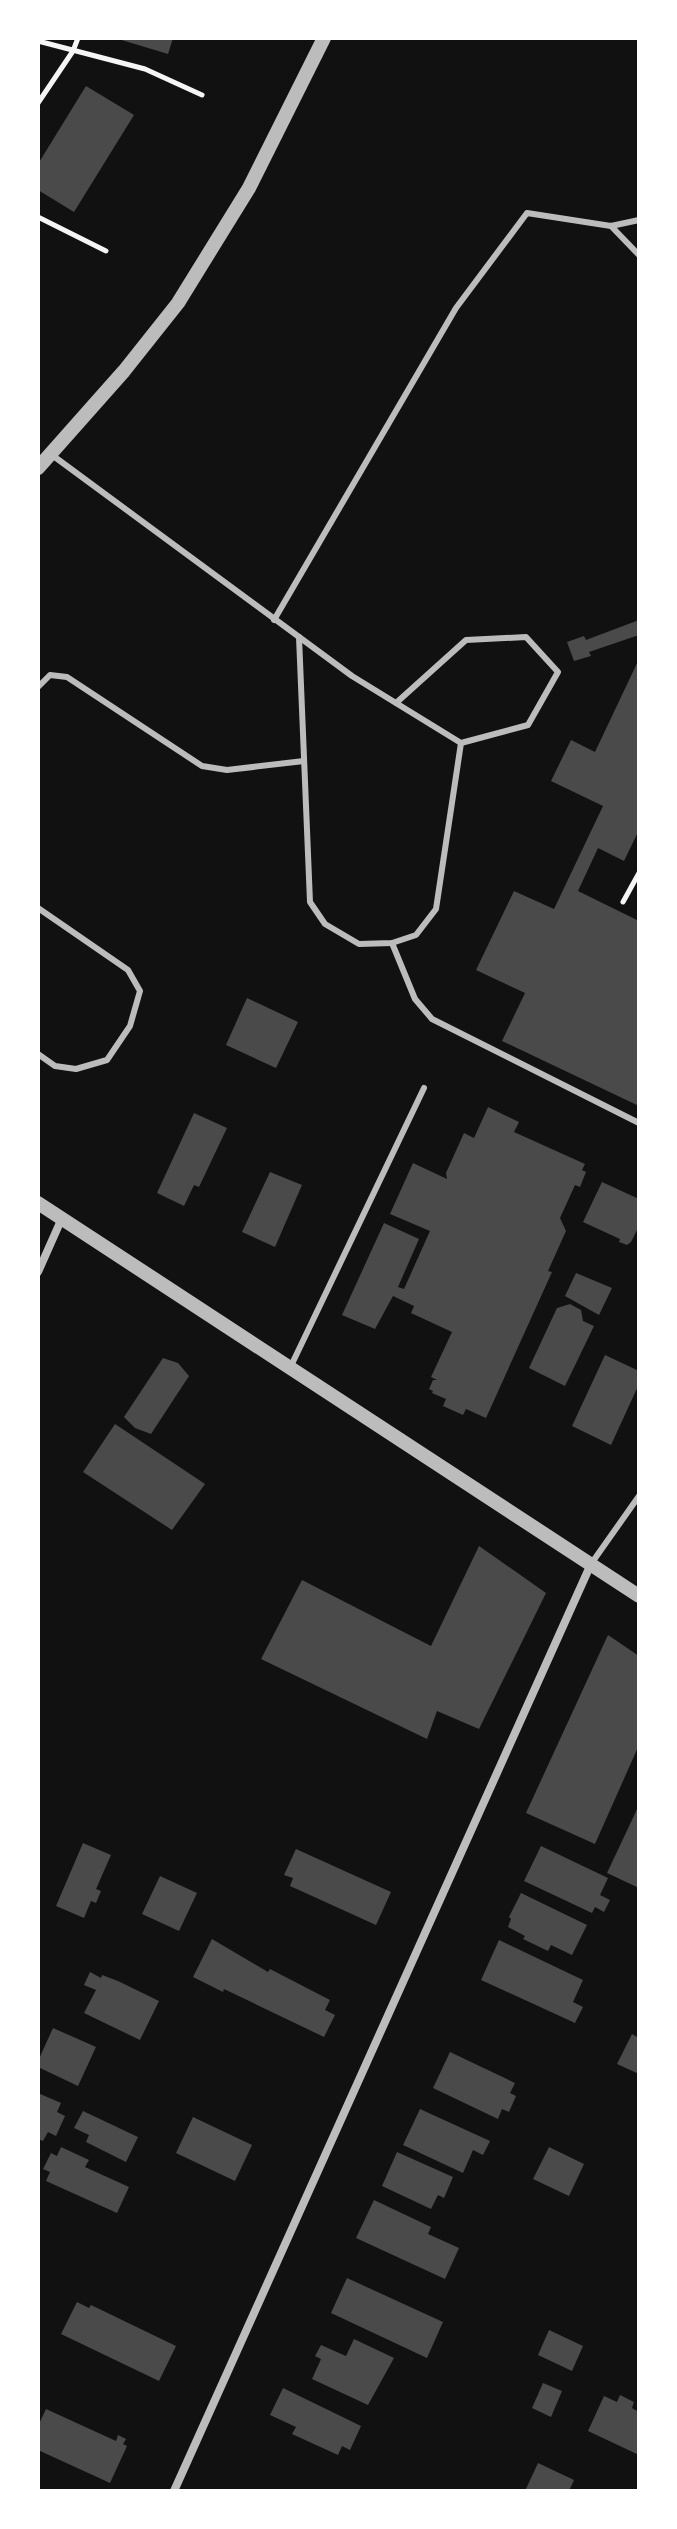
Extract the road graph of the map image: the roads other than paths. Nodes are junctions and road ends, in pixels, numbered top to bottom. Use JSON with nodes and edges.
{"nodes":[{"id":1,"x":324,"y":38,"type":"edge"},
{"id":2,"x":639,"y":220,"type":"edge"},
{"id":3,"x":611,"y":226,"type":"junction"},
{"id":4,"x":639,"y":255,"type":"edge"},
{"id":5,"x":52,"y":455,"type":"junction"},
{"id":6,"x":38,"y":468,"type":"edge"},
{"id":7,"x":274,"y":620,"type":"junction"},
{"id":8,"x":299,"y":637,"type":"junction"},
{"id":9,"x":38,"y":687,"type":"edge"},
{"id":10,"x":396,"y":703,"type":"junction"},
{"id":11,"x":461,"y":743,"type":"junction"},
{"id":12,"x":304,"y":761,"type":"junction"},
{"id":13,"x":38,"y":908,"type":"edge"},
{"id":14,"x":392,"y":943,"type":"junction"},
{"id":15,"x":38,"y":1054,"type":"edge"},
{"id":16,"x":424,"y":1088,"type":"dead end"},
{"id":17,"x":639,"y":1123,"type":"edge"},
{"id":18,"x":38,"y":1203,"type":"edge"},
{"id":19,"x":62,"y":1218,"type":"junction"},
{"id":20,"x":38,"y":1272,"type":"edge"},
{"id":21,"x":290,"y":1368,"type":"junction"},
{"id":22,"x":638,"y":1499,"type":"edge"},
{"id":23,"x":591,"y":1564,"type":"junction"},
{"id":24,"x":639,"y":1596,"type":"edge"},
{"id":25,"x":174,"y":2491,"type":"edge"}],
"edges":[{"from":1,"to":5,"type":"street"},
{"from":2,"to":3,"type":"lane"},
{"from":3,"to":4,"type":"lane"},
{"from":3,"to":7,"type":"lane"},
{"from":5,"to":6,"type":"street"},
{"from":5,"to":7,"type":"lane"},
{"from":7,"to":8,"type":"lane"},
{"from":8,"to":10,"type":"lane"},
{"from":8,"to":12,"type":"lane"},
{"from":9,"to":12,"type":"lane"},
{"from":10,"to":11,"type":"lane"},
{"from":10,"to":11,"type":"lane"},
{"from":11,"to":14,"type":"lane"},
{"from":12,"to":14,"type":"lane"},
{"from":13,"to":15,"type":"lane"},
{"from":14,"to":17,"type":"lane"},
{"from":16,"to":21,"type":"lane"},
{"from":18,"to":19,"type":"street"},
{"from":19,"to":20,"type":"street"},
{"from":19,"to":21,"type":"street"},
{"from":21,"to":23,"type":"street"},
{"from":22,"to":23,"type":"lane"},
{"from":23,"to":24,"type":"street"},
{"from":23,"to":25,"type":"street"}]}
